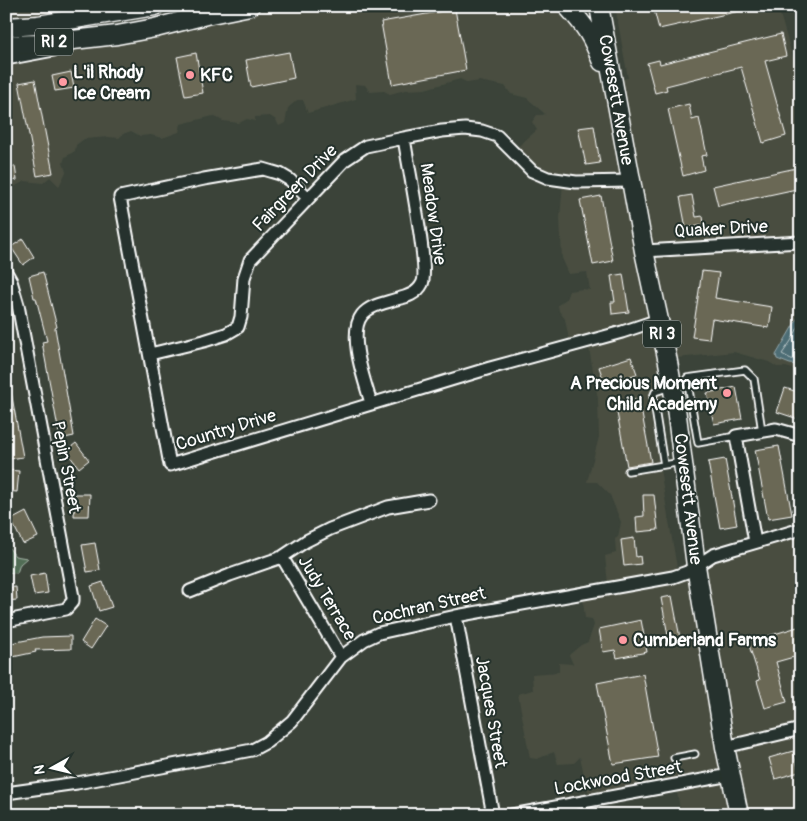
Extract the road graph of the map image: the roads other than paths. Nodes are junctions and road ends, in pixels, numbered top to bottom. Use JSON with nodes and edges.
{"nodes":[{"id":1,"x":250,"y":6,"type":"edge"},
{"id":2,"x":567,"y":6,"type":"edge"},
{"id":3,"x":599,"y":6,"type":"edge"},
{"id":4,"x":153,"y":7,"type":"edge"},
{"id":5,"x":6,"y":13,"type":"edge"},
{"id":6,"x":14,"y":26,"type":"edge"},
{"id":7,"x":155,"y":28,"type":"junction"},
{"id":8,"x":102,"y":37,"type":"junction"},
{"id":9,"x":6,"y":45,"type":"edge"},
{"id":10,"x":6,"y":59,"type":"edge"},
{"id":11,"x":618,"y":105,"type":"junction"},
{"id":12,"x":404,"y":138,"type":"junction"},
{"id":13,"x":631,"y":181,"type":"junction"},
{"id":14,"x":308,"y":198,"type":"junction"},
{"id":15,"x":801,"y":242,"type":"edge"},
{"id":16,"x":644,"y":251,"type":"junction"},
{"id":17,"x":6,"y":272,"type":"edge"},
{"id":18,"x":658,"y":320,"type":"junction"},
{"id":19,"x":150,"y":354,"type":"junction"},
{"id":20,"x":672,"y":386,"type":"junction"},
{"id":21,"x":371,"y":403,"type":"junction"},
{"id":22,"x":762,"y":431,"type":"junction"},
{"id":23,"x":736,"y":436,"type":"junction"},
{"id":24,"x":801,"y":436,"type":"edge"},
{"id":25,"x":683,"y":462,"type":"junction"},
{"id":26,"x":664,"y":465,"type":"junction"},
{"id":27,"x":628,"y":471,"type":"dead end"},
{"id":28,"x":429,"y":500,"type":"dead end"},
{"id":29,"x":801,"y":529,"type":"edge"},
{"id":30,"x":755,"y":542,"type":"junction"},
{"id":31,"x":282,"y":557,"type":"junction"},
{"id":32,"x":696,"y":566,"type":"junction"},
{"id":33,"x":190,"y":591,"type":"dead end"},
{"id":34,"x":456,"y":616,"type":"junction"},
{"id":35,"x":6,"y":621,"type":"edge"},
{"id":36,"x":341,"y":657,"type":"junction"},
{"id":37,"x":801,"y":729,"type":"edge"},
{"id":38,"x":725,"y":747,"type":"junction"},
{"id":39,"x":695,"y":754,"type":"dead end"},
{"id":40,"x":674,"y":758,"type":"dead end"},
{"id":41,"x":730,"y":775,"type":"junction"},
{"id":42,"x":6,"y":793,"type":"edge"},
{"id":43,"x":493,"y":815,"type":"edge"},
{"id":44,"x":512,"y":815,"type":"edge"},
{"id":45,"x":739,"y":815,"type":"edge"}],
"edges":[{"from":1,"to":7,"type":"main road","number":"RI 2"},
{"from":2,"to":11,"type":"main road"},
{"from":3,"to":11,"type":"main road","name":"Cowesett Avenue","number":"RI 3"},
{"from":4,"to":6,"type":"main road","number":"RI 2"},
{"from":4,"to":7,"type":"main road"},
{"from":5,"to":6,"type":"main road"},
{"from":7,"to":8,"type":"main road","number":"RI 2"},
{"from":8,"to":9,"type":"main road","number":"RI 2"},
{"from":8,"to":10,"type":"street"},
{"from":11,"to":13,"type":"main road","name":"Cowesett Avenue","number":"RI 3"},
{"from":12,"to":13,"type":"street","name":"Fairgreen Drive"},
{"from":12,"to":14,"type":"street","name":"Fairgreen Drive"},
{"from":12,"to":21,"type":"street","name":"Meadow Drive"},
{"from":13,"to":16,"type":"main road","name":"Cowesett Avenue","number":"RI 3"},
{"from":14,"to":19,"type":"street","name":"Fairgreen Drive"},
{"from":14,"to":19,"type":"street","name":"Country Drive"},
{"from":15,"to":16,"type":"street","name":"Quaker Drive"},
{"from":16,"to":18,"type":"main road","name":"Cowesett Avenue","number":"RI 3"},
{"from":17,"to":35,"type":"street","name":"Pepin Street"},
{"from":18,"to":20,"type":"main road","name":"Cowesett Avenue","number":"RI 3"},
{"from":18,"to":21,"type":"street","name":"Country Drive"},
{"from":19,"to":21,"type":"street","name":"Country Drive"},
{"from":20,"to":25,"type":"main road","name":"Cowesett Avenue","number":"RI 3"},
{"from":20,"to":26,"type":"lane"},
{"from":22,"to":23,"type":"street"},
{"from":22,"to":23,"type":"lane"},
{"from":22,"to":24,"type":"street"},
{"from":23,"to":30,"type":"street"},
{"from":25,"to":26,"type":"lane"},
{"from":25,"to":32,"type":"main road","name":"Cowesett Avenue","number":"RI 3"},
{"from":26,"to":27,"type":"lane"},
{"from":28,"to":31,"type":"street","name":"Judy Terrace"},
{"from":29,"to":30,"type":"street","name":"Cochran Street"},
{"from":30,"to":32,"type":"street","name":"Cochran Street"},
{"from":31,"to":33,"type":"street","name":"Judy Terrace"},
{"from":31,"to":36,"type":"street","name":"Judy Terrace"},
{"from":32,"to":34,"type":"street","name":"Cochran Street"},
{"from":32,"to":38,"type":"main road","name":"Cowesett Avenue","number":"RI 3"},
{"from":34,"to":36,"type":"street","name":"Cochran Street"},
{"from":34,"to":43,"type":"street","name":"Jacques Street"},
{"from":36,"to":42,"type":"street","name":"Cochran Street"},
{"from":37,"to":38,"type":"street"},
{"from":38,"to":41,"type":"main road","name":"Cowesett Avenue","number":"RI 3"},
{"from":39,"to":40,"type":"lane"},
{"from":41,"to":44,"type":"street","name":"Lockwood Street"},
{"from":41,"to":45,"type":"main road","name":"Cowesett Avenue","number":"RI 3"}]}
